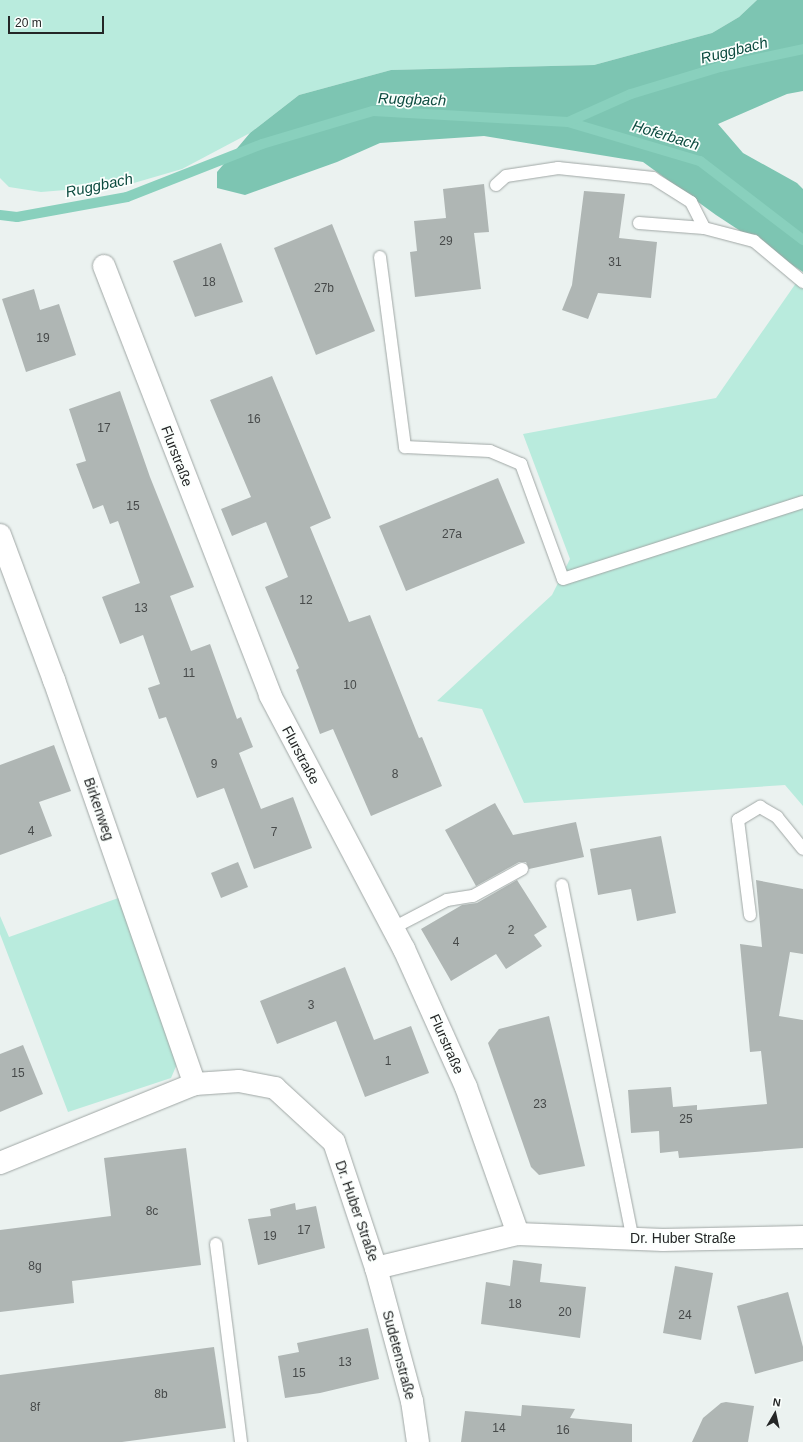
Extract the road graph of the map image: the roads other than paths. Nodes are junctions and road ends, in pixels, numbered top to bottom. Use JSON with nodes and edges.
{"nodes":[{"id":1,"x":496,"y":185,"type":"dead end"},
{"id":2,"x":639,"y":223,"type":"dead end"},
{"id":3,"x":704,"y":228,"type":"junction"},
{"id":4,"x":380,"y":257,"type":"dead end"},
{"id":5,"x":104,"y":266,"type":"dead end"},
{"id":6,"x":803,"y":282,"type":"edge"},
{"id":7,"x":803,"y":502,"type":"edge"},
{"id":8,"x":0,"y":535,"type":"edge"},
{"id":9,"x":803,"y":850,"type":"edge"},
{"id":10,"x":522,"y":869,"type":"dead end"},
{"id":11,"x":562,"y":885,"type":"dead end"},
{"id":12,"x":750,"y":915,"type":"dead end"},
{"id":13,"x":393,"y":928,"type":"junction"},
{"id":14,"x":195,"y":1084,"type":"junction"},
{"id":15,"x":0,"y":1162,"type":"edge"},
{"id":16,"x":518,"y":1234,"type":"junction"},
{"id":17,"x":803,"y":1237,"type":"edge"},
{"id":18,"x":633,"y":1239,"type":"junction"},
{"id":19,"x":216,"y":1244,"type":"dead end"},
{"id":20,"x":376,"y":1268,"type":"junction"},
{"id":21,"x":241,"y":1442,"type":"edge"},
{"id":22,"x":418,"y":1442,"type":"edge"}],
"edges":[{"from":1,"to":3,"type":"lane"},
{"from":2,"to":3,"type":"lane"},
{"from":3,"to":6,"type":"lane"},
{"from":4,"to":7,"type":"lane"},
{"from":5,"to":13,"type":"street","name":"Flurstraße"},
{"from":8,"to":14,"type":"street","name":"Birkenweg"},
{"from":9,"to":12,"type":"lane"},
{"from":10,"to":13,"type":"lane"},
{"from":11,"to":18,"type":"lane"},
{"from":13,"to":16,"type":"street","name":"Flurstraße"},
{"from":14,"to":15,"type":"street","name":"Dr. Huber Straße"},
{"from":14,"to":20,"type":"street","name":"Dr. Huber Straße"},
{"from":16,"to":18,"type":"street","name":"Dr. Huber Straße"},
{"from":16,"to":20,"type":"street","name":"Dr. Huber Straße"},
{"from":17,"to":18,"type":"street","name":"Dr. Huber Straße"},
{"from":19,"to":21,"type":"lane"},
{"from":20,"to":22,"type":"street","name":"Sudetenstraße"}]}
